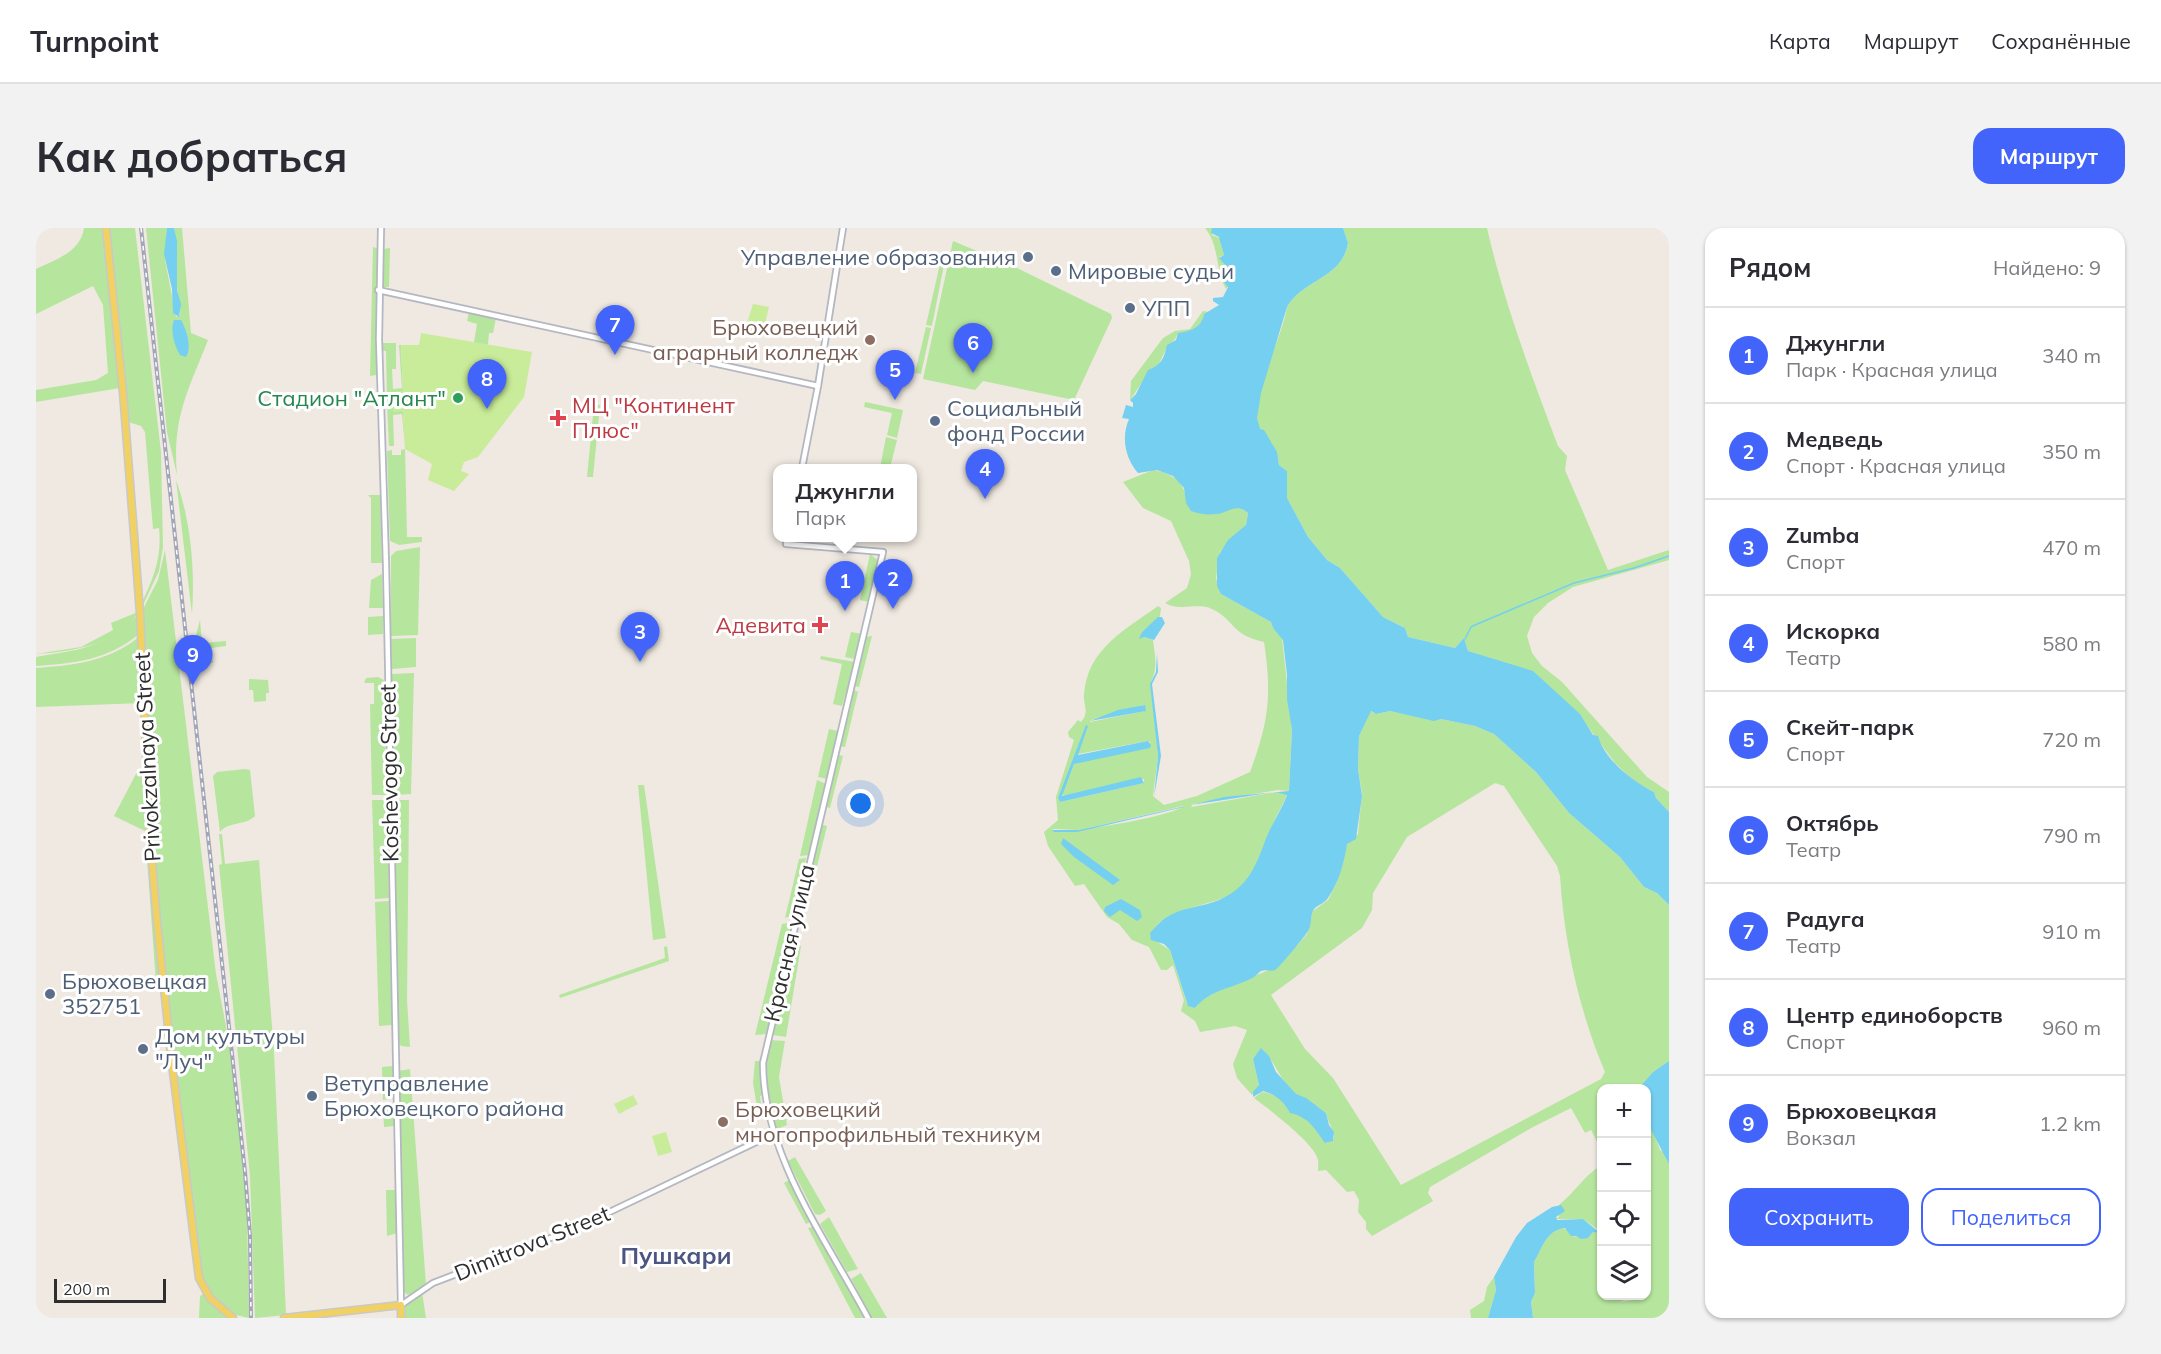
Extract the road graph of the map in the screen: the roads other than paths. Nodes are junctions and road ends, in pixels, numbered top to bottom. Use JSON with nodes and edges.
{"nodes":[{"id":1,"x":106,"y":228,"type":"edge"},
{"id":2,"x":381,"y":228,"type":"edge"},
{"id":3,"x":843,"y":228,"type":"edge"},
{"id":4,"x":378,"y":290,"type":"junction"},
{"id":5,"x":818,"y":386,"type":"junction"},
{"id":6,"x":803,"y":464,"type":"edge"},
{"id":7,"x":787,"y":542,"type":"edge"},
{"id":8,"x":773,"y":1134,"type":"junction"},
{"id":9,"x":401,"y":1305,"type":"junction"},
{"id":10,"x":233,"y":1318,"type":"edge"},
{"id":11,"x":284,"y":1318,"type":"edge"},
{"id":12,"x":401,"y":1318,"type":"edge"},
{"id":13,"x":868,"y":1318,"type":"edge"}],
"edges":[{"from":1,"to":10,"type":"main road","name":"Privokzalnaya Street"},
{"from":2,"to":4,"type":"street","name":"Koshevogo Street"},
{"from":3,"to":5,"type":"street"},
{"from":4,"to":5,"type":"street"},
{"from":4,"to":9,"type":"street","name":"Koshevogo Street"},
{"from":5,"to":6,"type":"street"},
{"from":7,"to":8,"type":"street","name":"Красная улица"},
{"from":8,"to":9,"type":"street","name":"Dimitrova Street"},
{"from":8,"to":13,"type":"street","name":"Красная улица"},
{"from":9,"to":11,"type":"main road","name":"Dimitrova Street"},
{"from":9,"to":12,"type":"main road","name":"Koshevogo Street"}]}
